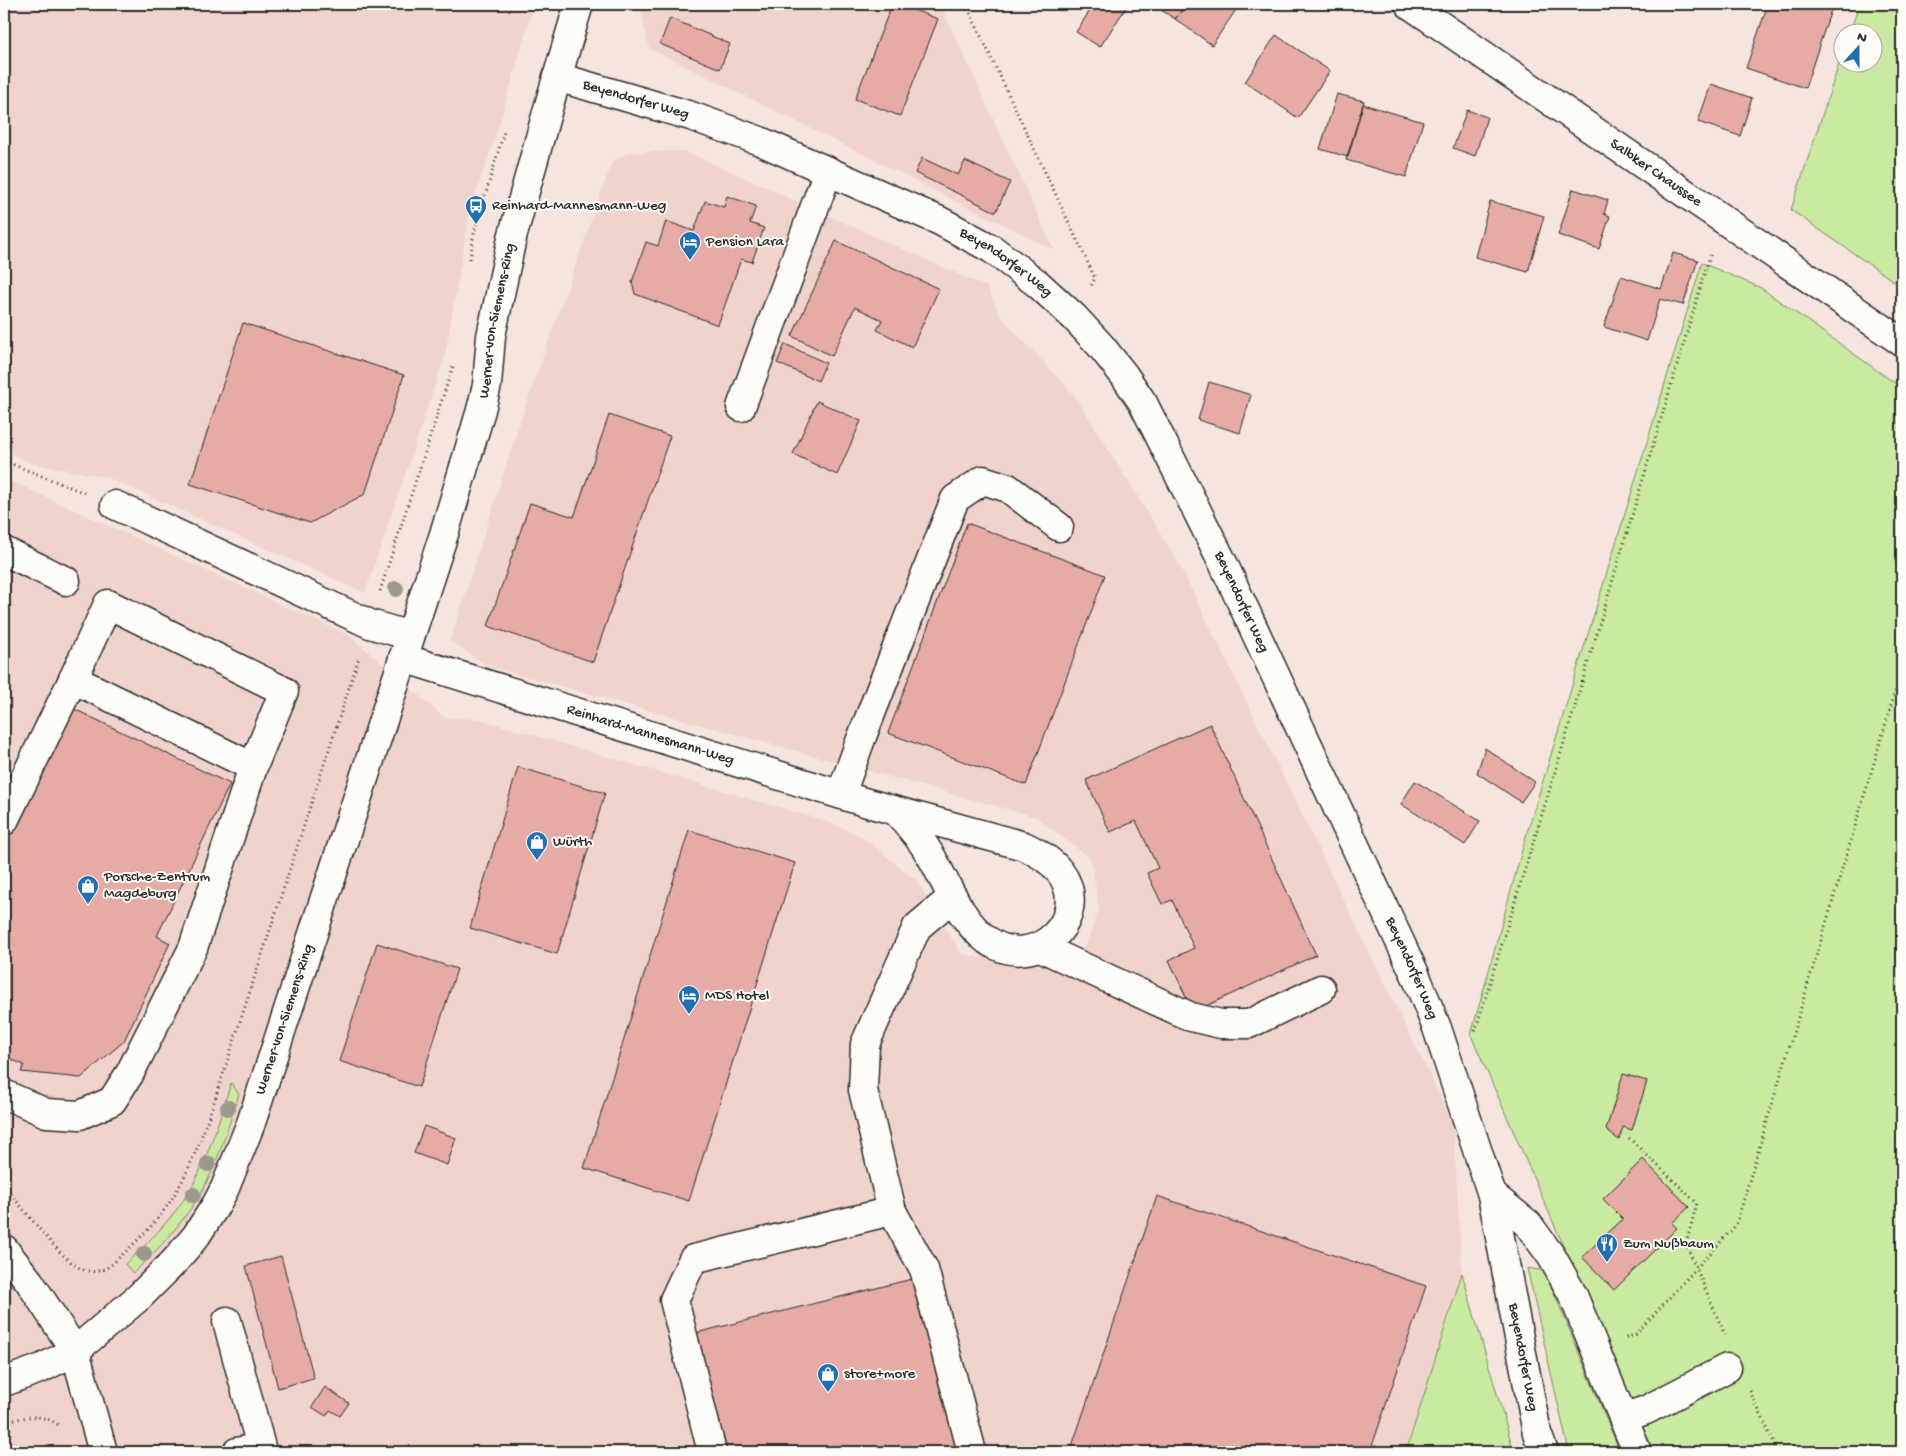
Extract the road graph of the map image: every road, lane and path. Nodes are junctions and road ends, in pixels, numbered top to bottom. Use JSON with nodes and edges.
{"nodes":[{"id":1,"x":579,"y":4,"type":"edge"},
{"id":2,"x":966,"y":4,"type":"edge"},
{"id":3,"x":1410,"y":4,"type":"edge"},
{"id":4,"x":557,"y":77,"type":"junction"},
{"id":5,"x":828,"y":171,"type":"junction"},
{"id":6,"x":1708,"y":260,"type":"dead end"},
{"id":7,"x":1074,"y":317,"type":"junction"},
{"id":8,"x":1902,"y":342,"type":"edge"},
{"id":9,"x":741,"y":407,"type":"dead end"},
{"id":10,"x":4,"y":461,"type":"edge"},
{"id":11,"x":115,"y":505,"type":"joint"},
{"id":12,"x":1059,"y":527,"type":"dead end"},
{"id":13,"x":4,"y":551,"type":"edge"},
{"id":14,"x":66,"y":581,"type":"dead end"},
{"id":15,"x":407,"y":647,"type":"junction"},
{"id":16,"x":1902,"y":669,"type":"edge"},
{"id":17,"x":73,"y":679,"type":"junction"},
{"id":18,"x":253,"y":767,"type":"junction"},
{"id":19,"x":841,"y":794,"type":"junction"},
{"id":20,"x":896,"y":811,"type":"junction"},
{"id":21,"x":4,"y":821,"type":"edge"},
{"id":22,"x":953,"y":897,"type":"junction"},
{"id":23,"x":1040,"y":947,"type":"junction"},
{"id":24,"x":1321,"y":989,"type":"dead end"},
{"id":25,"x":1472,"y":1040,"type":"dead end"},
{"id":26,"x":4,"y":1094,"type":"edge"},
{"id":27,"x":1629,"y":1138,"type":"dead end"},
{"id":28,"x":4,"y":1188,"type":"edge"},
{"id":29,"x":1492,"y":1195,"type":"junction"},
{"id":30,"x":892,"y":1211,"type":"junction"},
{"id":31,"x":4,"y":1250,"type":"edge"},
{"id":32,"x":110,"y":1266,"type":"dead end"},
{"id":33,"x":1696,"y":1270,"type":"junction"},
{"id":34,"x":227,"y":1321,"type":"dead end"},
{"id":35,"x":75,"y":1351,"type":"junction"},
{"id":36,"x":1596,"y":1351,"type":"junction"},
{"id":37,"x":1727,"y":1368,"type":"dead end"},
{"id":38,"x":4,"y":1382,"type":"edge"},
{"id":39,"x":1623,"y":1418,"type":"junction"},
{"id":40,"x":4,"y":1422,"type":"edge"},
{"id":41,"x":95,"y":1424,"type":"junction"},
{"id":42,"x":103,"y":1452,"type":"edge"},
{"id":43,"x":237,"y":1452,"type":"edge"},
{"id":44,"x":712,"y":1452,"type":"edge"},
{"id":45,"x":972,"y":1452,"type":"edge"},
{"id":46,"x":1544,"y":1452,"type":"edge"},
{"id":47,"x":1637,"y":1452,"type":"edge"}],
"edges":[{"from":1,"to":4,"type":"street","name":"Werner-von-Siemens-Ring"},
{"from":2,"to":7,"type":"path"},
{"from":3,"to":8,"type":"street","name":"Salbker Chaussee"},
{"from":4,"to":5,"type":"street","name":"Beyendorfer Weg"},
{"from":4,"to":15,"type":"street","name":"Werner-von-Siemens-Ring"},
{"from":5,"to":7,"type":"street","name":"Beyendorfer Weg"},
{"from":5,"to":9,"type":"street"},
{"from":6,"to":25,"type":"path"},
{"from":7,"to":29,"type":"street","name":"Beyendorfer Weg"},
{"from":10,"to":11,"type":"path"},
{"from":11,"to":15,"type":"street"},
{"from":12,"to":19,"type":"street"},
{"from":13,"to":14,"type":"street"},
{"from":15,"to":19,"type":"street","name":"Reinhard-Mannesmann-Weg"},
{"from":15,"to":35,"type":"street","name":"Werner-von-Siemens-Ring"},
{"from":16,"to":33,"type":"path"},
{"from":17,"to":18,"type":"street"},
{"from":17,"to":18,"type":"street"},
{"from":17,"to":21,"type":"street"},
{"from":18,"to":26,"type":"street"},
{"from":19,"to":20,"type":"street","name":"Reinhard-Mannesmann-Weg"},
{"from":20,"to":22,"type":"street"},
{"from":20,"to":23,"type":"street","name":"Reinhard-Mannesmann-Weg"},
{"from":22,"to":23,"type":"street"},
{"from":22,"to":30,"type":"street"},
{"from":23,"to":24,"type":"street"},
{"from":27,"to":33,"type":"path"},
{"from":28,"to":32,"type":"path"},
{"from":29,"to":36,"type":"street"},
{"from":29,"to":46,"type":"street","name":"Beyendorfer Weg"},
{"from":30,"to":44,"type":"street"},
{"from":30,"to":45,"type":"street"},
{"from":31,"to":35,"type":"street"},
{"from":33,"to":36,"type":"path"},
{"from":34,"to":43,"type":"street"},
{"from":35,"to":38,"type":"street","name":"Werner-von-Siemens-Ring"},
{"from":35,"to":41,"type":"street"},
{"from":36,"to":39,"type":"street"},
{"from":37,"to":39,"type":"street"},
{"from":39,"to":47,"type":"street"},
{"from":40,"to":41,"type":"path"},
{"from":41,"to":42,"type":"street"}]}
